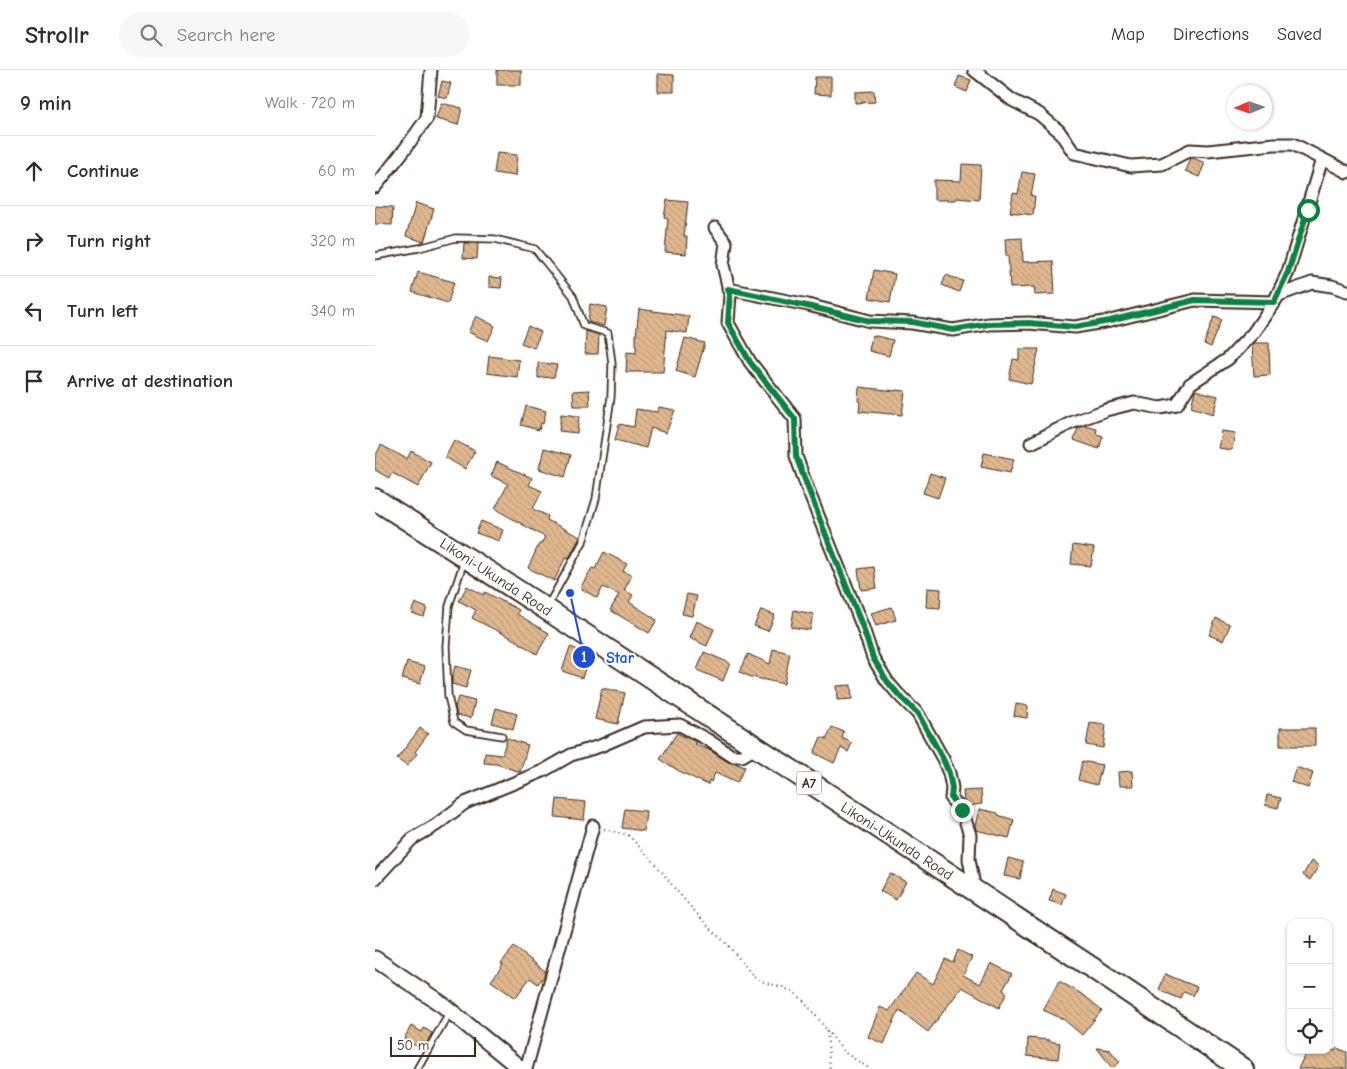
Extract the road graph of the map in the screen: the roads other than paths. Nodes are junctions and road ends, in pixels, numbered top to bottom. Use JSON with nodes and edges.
{"nodes":[{"id":1,"x":431,"y":70,"type":"edge"},
{"id":2,"x":974,"y":70,"type":"edge"},
{"id":3,"x":1322,"y":159,"type":"junction"},
{"id":4,"x":1347,"y":172,"type":"edge"},
{"id":5,"x":375,"y":187,"type":"edge"},
{"id":6,"x":715,"y":228,"type":"dead end"},
{"id":7,"x":375,"y":256,"type":"edge"},
{"id":8,"x":728,"y":289,"type":"junction"},
{"id":9,"x":1347,"y":291,"type":"edge"},
{"id":10,"x":1274,"y":302,"type":"junction"},
{"id":11,"x":1031,"y":443,"type":"dead end"},
{"id":12,"x":375,"y":499,"type":"edge"},
{"id":13,"x":465,"y":558,"type":"junction"},
{"id":14,"x":546,"y":609,"type":"junction"},
{"id":15,"x":502,"y":736,"type":"dead end"},
{"id":16,"x":755,"y":748,"type":"junction"},
{"id":17,"x":593,"y":826,"type":"road end"},
{"id":18,"x":375,"y":879,"type":"edge"},
{"id":19,"x":975,"y":891,"type":"junction"},
{"id":20,"x":375,"y":959,"type":"edge"},
{"id":21,"x":450,"y":1011,"type":"junction"},
{"id":22,"x":417,"y":1069,"type":"edge"},
{"id":23,"x":521,"y":1069,"type":"edge"},
{"id":24,"x":526,"y":1069,"type":"edge"},
{"id":25,"x":1243,"y":1069,"type":"edge"}],
"edges":[{"from":1,"to":5,"type":"street"},
{"from":2,"to":3,"type":"street"},
{"from":3,"to":4,"type":"street"},
{"from":3,"to":10,"type":"street"},
{"from":6,"to":8,"type":"street"},
{"from":7,"to":14,"type":"lane"},
{"from":8,"to":10,"type":"street"},
{"from":8,"to":19,"type":"street"},
{"from":9,"to":10,"type":"street"},
{"from":10,"to":11,"type":"street"},
{"from":12,"to":13,"type":"highway","name":"Likoni-Ukunda Road","number":"A7"},
{"from":13,"to":14,"type":"highway","name":"Likoni-Ukunda Road","number":"A7"},
{"from":13,"to":15,"type":"lane"},
{"from":14,"to":16,"type":"highway","name":"Likoni-Ukunda Road","number":"A7"},
{"from":16,"to":18,"type":"street"},
{"from":16,"to":19,"type":"highway","name":"Likoni-Ukunda Road","number":"A7"},
{"from":17,"to":24,"type":"street"},
{"from":19,"to":25,"type":"highway","name":"Likoni-Ukunda Road","number":"A7"},
{"from":20,"to":21,"type":"street"},
{"from":21,"to":22,"type":"lane"},
{"from":21,"to":23,"type":"street"}]}
